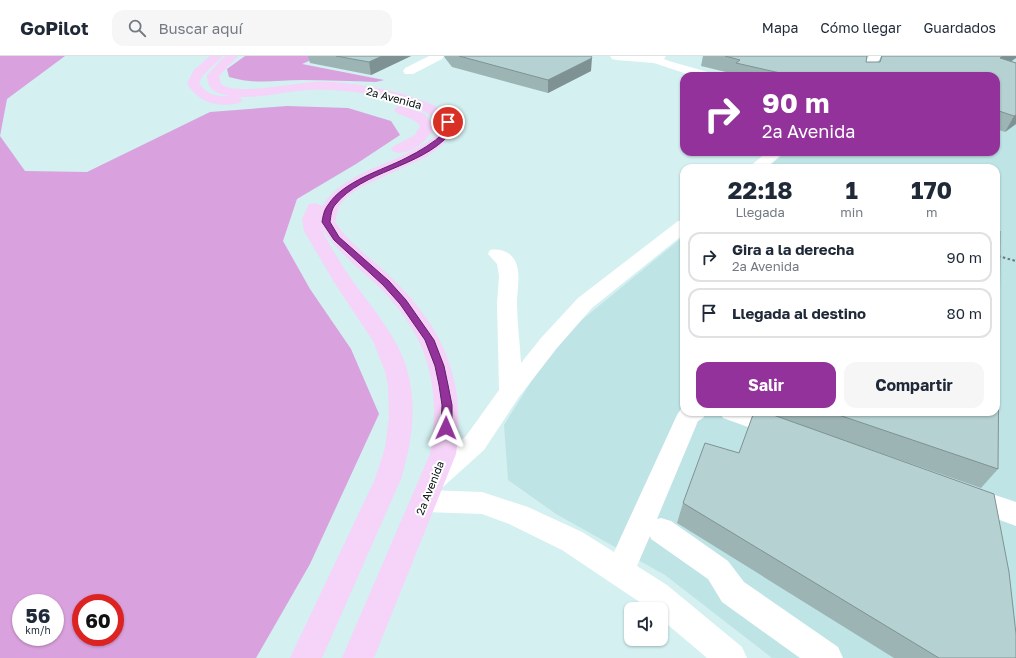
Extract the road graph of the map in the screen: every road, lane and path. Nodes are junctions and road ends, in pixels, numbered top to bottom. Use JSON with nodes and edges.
{"nodes":[{"id":1,"x":217,"y":56,"type":"edge"},
{"id":2,"x":232,"y":56,"type":"edge"},
{"id":3,"x":438,"y":56,"type":"edge"},
{"id":4,"x":616,"y":56,"type":"edge"},
{"id":5,"x":877,"y":56,"type":"edge"},
{"id":6,"x":658,"y":58,"type":"edge"},
{"id":7,"x":409,"y":71,"type":"dead end"},
{"id":8,"x":693,"y":72,"type":"edge"},
{"id":9,"x":869,"y":72,"type":"edge"},
{"id":10,"x":771,"y":156,"type":"edge"},
{"id":11,"x":761,"y":164,"type":"edge"},
{"id":12,"x":680,"y":228,"type":"edge"},
{"id":13,"x":497,"y":254,"type":"dead end"},
{"id":14,"x":1000,"y":257,"type":"edge"},
{"id":15,"x":1016,"y":261,"type":"edge"},
{"id":16,"x":511,"y":391,"type":"junction"},
{"id":17,"x":689,"y":416,"type":"edge"},
{"id":18,"x":742,"y":416,"type":"edge"},
{"id":19,"x":798,"y":436,"type":"edge"},
{"id":20,"x":430,"y":490,"type":"junction"},
{"id":21,"x":947,"y":490,"type":"edge"},
{"id":22,"x":1016,"y":514,"type":"edge"},
{"id":23,"x":661,"y":530,"type":"dead end"},
{"id":24,"x":620,"y":572,"type":"junction"},
{"id":25,"x":306,"y":658,"type":"edge"},
{"id":26,"x":358,"y":658,"type":"edge"},
{"id":27,"x":731,"y":658,"type":"edge"},
{"id":28,"x":827,"y":658,"type":"edge"}],
"edges":[{"from":1,"to":25,"type":"main road","name":"2a Avenida"},
{"from":2,"to":20,"type":"main road","name":"2a Avenida"},
{"from":3,"to":7,"type":"street"},
{"from":4,"to":6,"type":"street"},
{"from":5,"to":9,"type":"street"},
{"from":6,"to":8,"type":"street"},
{"from":10,"to":11,"type":"street"},
{"from":12,"to":16,"type":"street"},
{"from":13,"to":16,"type":"street"},
{"from":14,"to":15,"type":"path"},
{"from":16,"to":20,"type":"street"},
{"from":17,"to":24,"type":"street"},
{"from":18,"to":19,"type":"street"},
{"from":20,"to":24,"type":"street"},
{"from":20,"to":26,"type":"main road","name":"2a Avenida"},
{"from":21,"to":22,"type":"street"},
{"from":23,"to":28,"type":"street"},
{"from":24,"to":27,"type":"street"}]}
